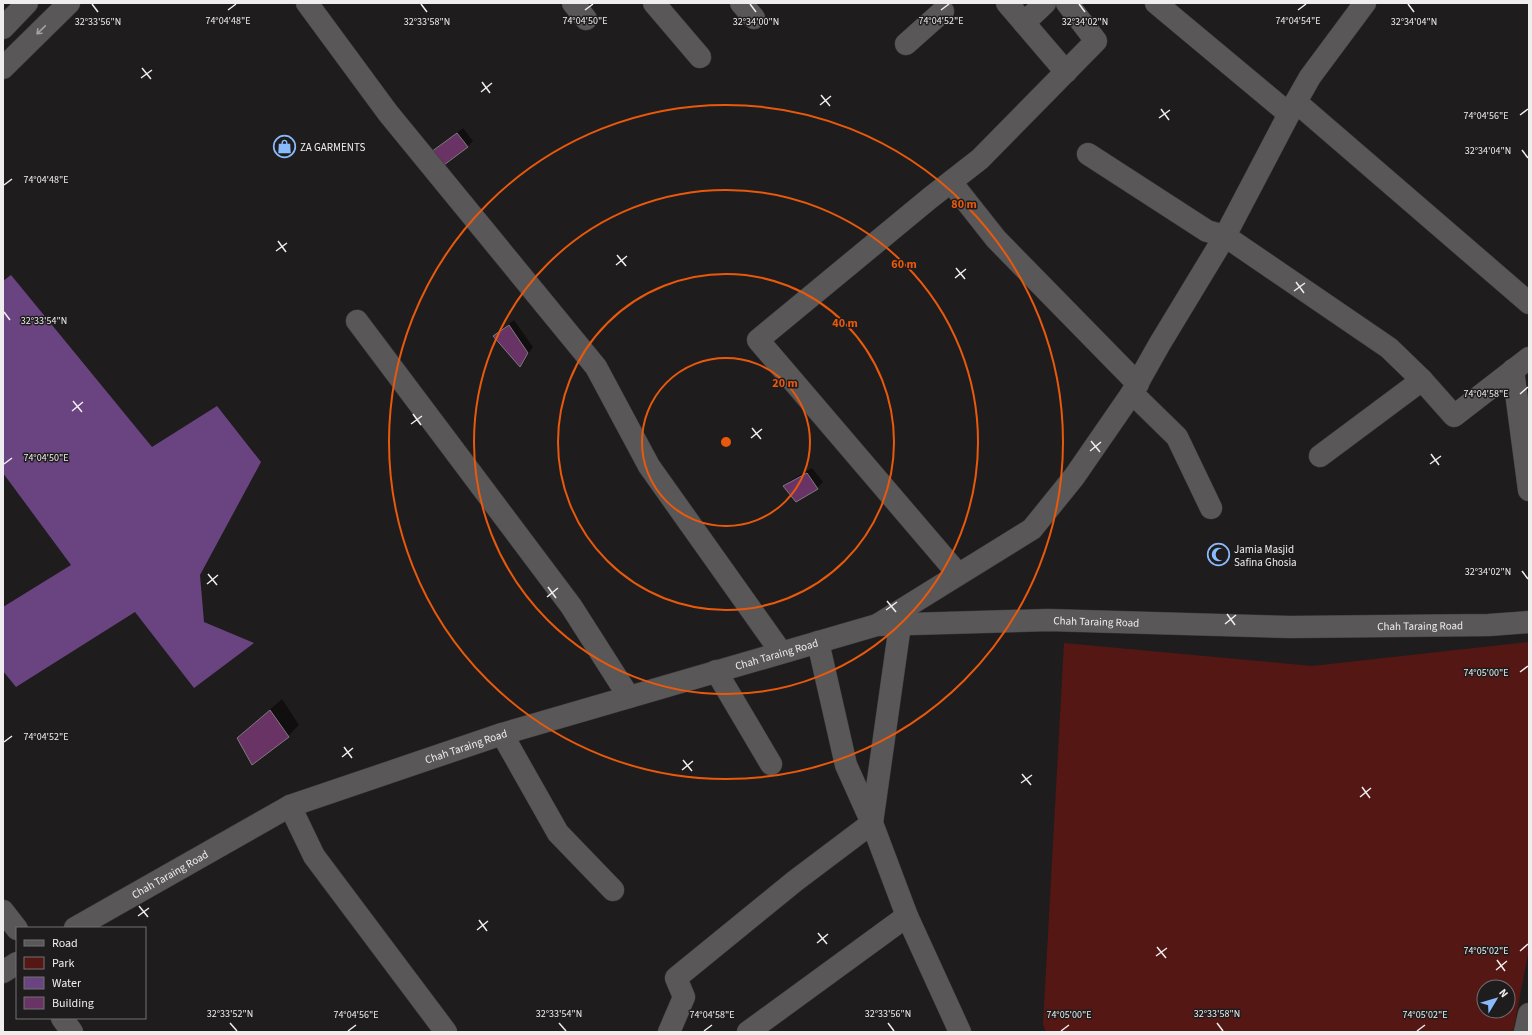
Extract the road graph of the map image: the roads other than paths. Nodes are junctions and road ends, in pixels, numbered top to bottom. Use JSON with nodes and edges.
{"nodes":[{"id":1,"x":27,"y":3,"type":"edge"},
{"id":2,"x":69,"y":3,"type":"edge"},
{"id":3,"x":307,"y":3,"type":"edge"},
{"id":4,"x":654,"y":3,"type":"edge"},
{"id":5,"x":1007,"y":3,"type":"edge"},
{"id":6,"x":1045,"y":3,"type":"edge"},
{"id":7,"x":1067,"y":3,"type":"edge"},
{"id":8,"x":1156,"y":3,"type":"edge"},
{"id":9,"x":1365,"y":3,"type":"edge"},
{"id":10,"x":944,"y":6,"type":"edge"},
{"id":11,"x":1024,"y":23,"type":"junction"},
{"id":12,"x":3,"y":28,"type":"edge"},
{"id":13,"x":906,"y":44,"type":"dead end"},
{"id":14,"x":700,"y":57,"type":"dead end"},
{"id":15,"x":3,"y":68,"type":"edge"},
{"id":16,"x":1066,"y":72,"type":"junction"},
{"id":17,"x":1293,"y":108,"type":"junction"},
{"id":18,"x":1088,"y":154,"type":"dead end"},
{"id":19,"x":951,"y":182,"type":"junction"},
{"id":20,"x":1226,"y":236,"type":"junction"},
{"id":21,"x":1529,"y":303,"type":"edge"},
{"id":22,"x":357,"y":321,"type":"dead end"},
{"id":23,"x":1521,"y":364,"type":"edge"},
{"id":24,"x":1422,"y":380,"type":"junction"},
{"id":25,"x":1135,"y":388,"type":"junction"},
{"id":26,"x":1320,"y":456,"type":"dead end"},
{"id":27,"x":1529,"y":490,"type":"edge"},
{"id":28,"x":1211,"y":508,"type":"dead end"},
{"id":29,"x":958,"y":574,"type":"junction"},
{"id":30,"x":1529,"y":622,"type":"edge"},
{"id":31,"x":877,"y":625,"type":"junction"},
{"id":32,"x":900,"y":625,"type":"junction"},
{"id":33,"x":818,"y":642,"type":"junction"},
{"id":34,"x":781,"y":652,"type":"junction"},
{"id":35,"x":716,"y":671,"type":"junction"},
{"id":36,"x":629,"y":698,"type":"junction"},
{"id":37,"x":502,"y":734,"type":"junction"},
{"id":38,"x":771,"y":764,"type":"dead end"},
{"id":39,"x":290,"y":806,"type":"junction"},
{"id":40,"x":872,"y":823,"type":"junction"},
{"id":41,"x":613,"y":890,"type":"dead end"},
{"id":42,"x":3,"y":911,"type":"edge"},
{"id":43,"x":907,"y":916,"type":"junction"},
{"id":44,"x":77,"y":927,"type":"edge"},
{"id":45,"x":16,"y":928,"type":"edge"},
{"id":46,"x":16,"y":964,"type":"edge"},
{"id":47,"x":3,"y":972,"type":"edge"},
{"id":48,"x":1529,"y":1014,"type":"edge"},
{"id":49,"x":63,"y":1019,"type":"edge"},
{"id":50,"x":72,"y":1032,"type":"edge"},
{"id":51,"x":446,"y":1032,"type":"edge"},
{"id":52,"x":669,"y":1032,"type":"edge"},
{"id":53,"x":748,"y":1032,"type":"edge"},
{"id":54,"x":960,"y":1032,"type":"edge"},
{"id":55,"x":1525,"y":1032,"type":"edge"}],
"edges":[{"from":1,"to":12,"type":"street"},
{"from":2,"to":15,"type":"street","one_way":true},
{"from":3,"to":34,"type":"street"},
{"from":4,"to":14,"type":"street"},
{"from":5,"to":11,"type":"street"},
{"from":6,"to":11,"type":"street"},
{"from":7,"to":16,"type":"street"},
{"from":8,"to":17,"type":"street"},
{"from":9,"to":17,"type":"street"},
{"from":10,"to":13,"type":"street"},
{"from":11,"to":16,"type":"street"},
{"from":16,"to":19,"type":"street"},
{"from":17,"to":20,"type":"street"},
{"from":17,"to":21,"type":"street"},
{"from":18,"to":20,"type":"street"},
{"from":19,"to":25,"type":"street"},
{"from":19,"to":29,"type":"street"},
{"from":20,"to":24,"type":"street"},
{"from":20,"to":25,"type":"street"},
{"from":22,"to":36,"type":"street"},
{"from":23,"to":24,"type":"street"},
{"from":23,"to":27,"type":"street"},
{"from":24,"to":26,"type":"street"},
{"from":25,"to":28,"type":"street"},
{"from":25,"to":29,"type":"street"},
{"from":29,"to":31,"type":"street"},
{"from":30,"to":32,"type":"street","name":"Chah Taraing Road"},
{"from":31,"to":32,"type":"street","name":"Chah Taraing Road"},
{"from":31,"to":33,"type":"street","name":"Chah Taraing Road"},
{"from":32,"to":40,"type":"street"},
{"from":33,"to":34,"type":"street","name":"Chah Taraing Road"},
{"from":33,"to":40,"type":"street"},
{"from":34,"to":35,"type":"street","name":"Chah Taraing Road"},
{"from":35,"to":36,"type":"street","name":"Chah Taraing Road"},
{"from":35,"to":38,"type":"street"},
{"from":36,"to":37,"type":"street","name":"Chah Taraing Road"},
{"from":37,"to":39,"type":"street","name":"Chah Taraing Road"},
{"from":37,"to":41,"type":"street"},
{"from":39,"to":44,"type":"street","name":"Chah Taraing Road"},
{"from":39,"to":51,"type":"street"},
{"from":40,"to":43,"type":"street"},
{"from":40,"to":52,"type":"street"},
{"from":42,"to":45,"type":"street"},
{"from":43,"to":53,"type":"street"},
{"from":43,"to":54,"type":"street"},
{"from":46,"to":47,"type":"street"},
{"from":48,"to":55,"type":"street"},
{"from":49,"to":50,"type":"street"}]}
